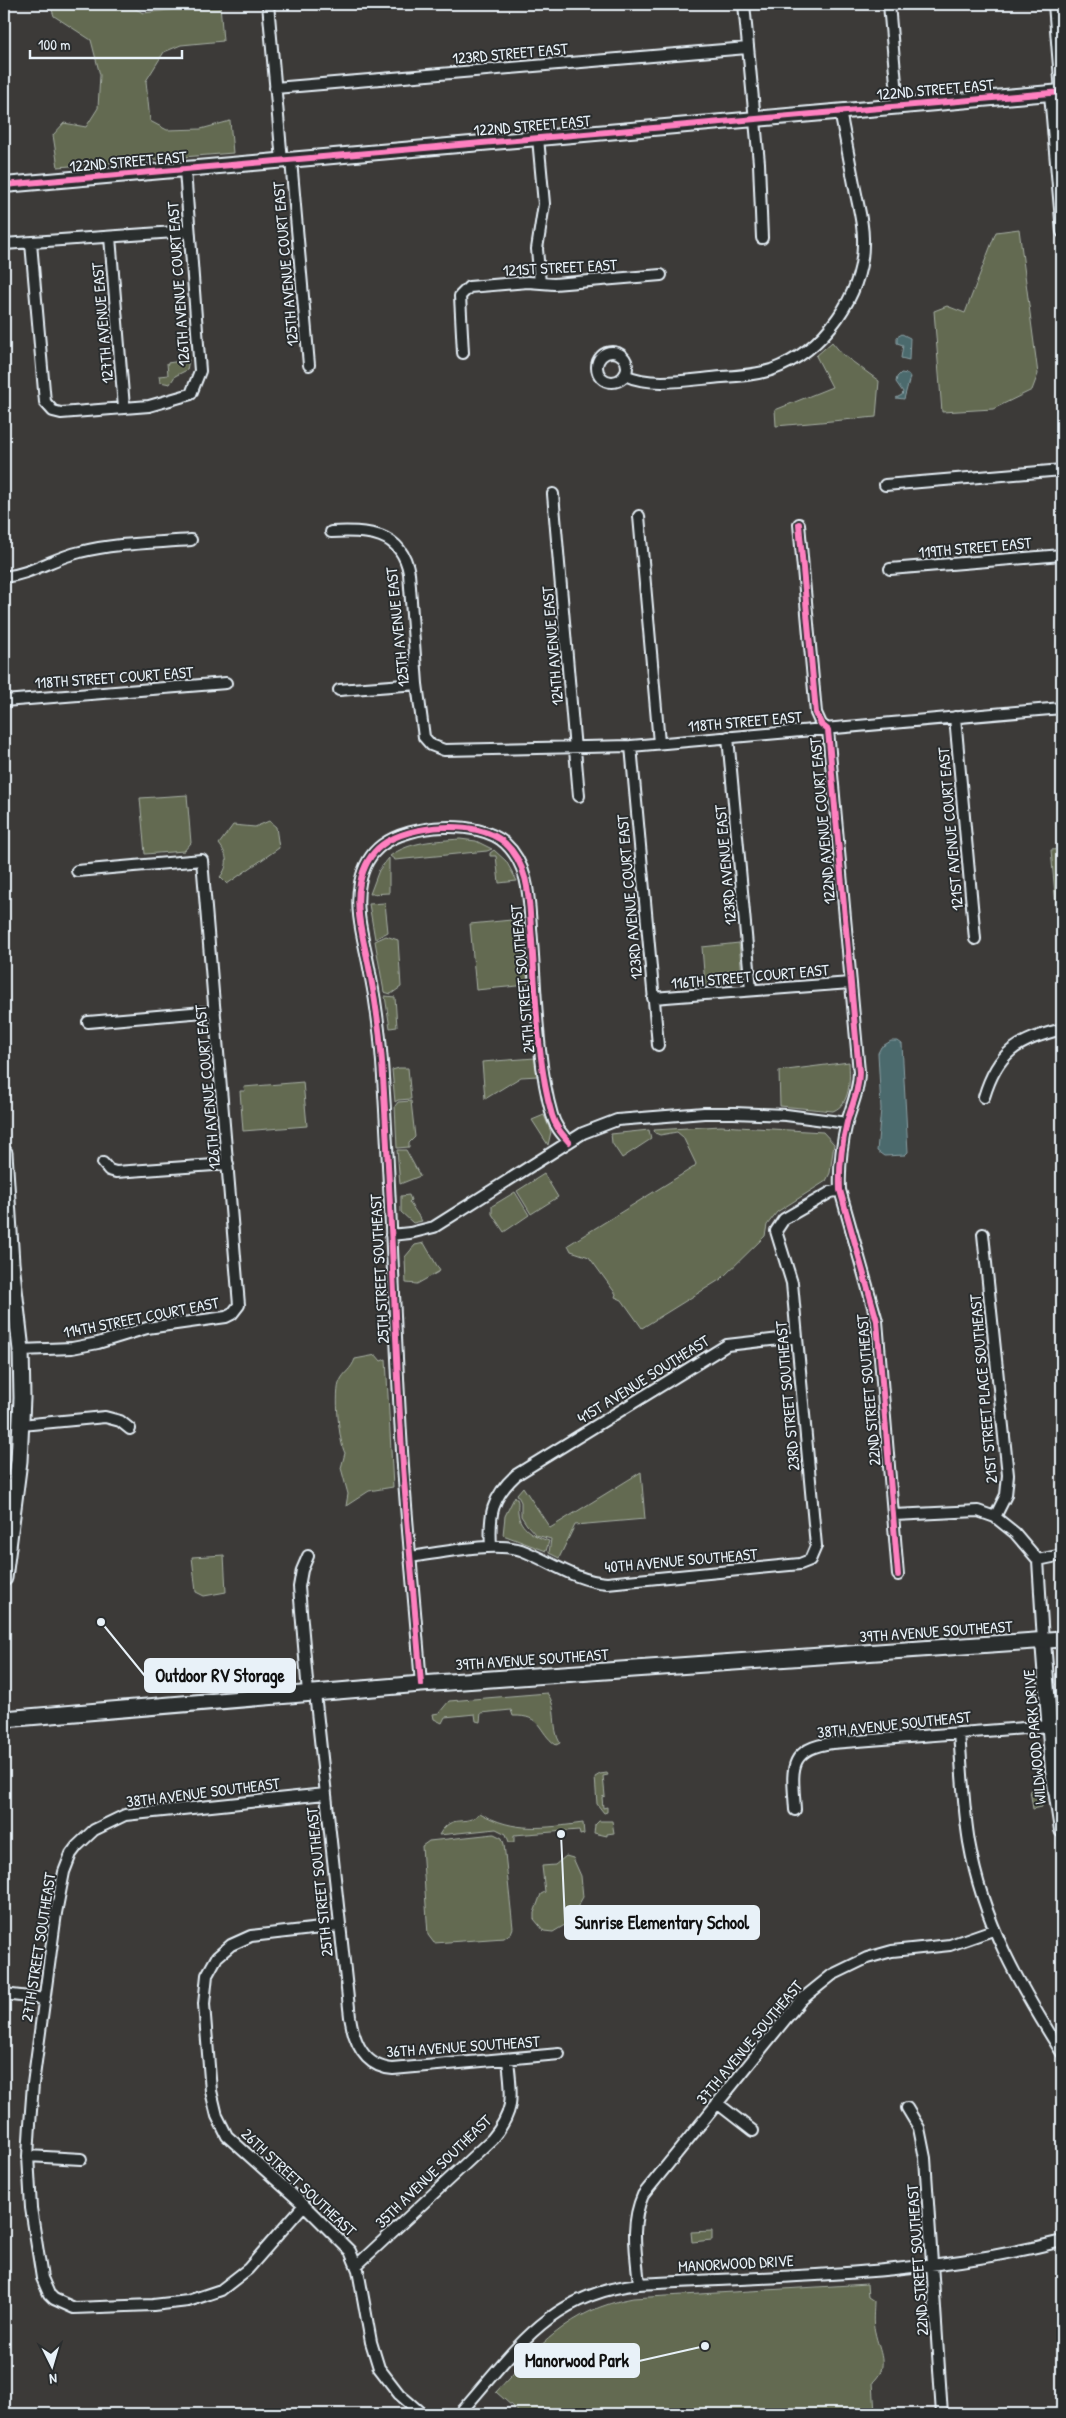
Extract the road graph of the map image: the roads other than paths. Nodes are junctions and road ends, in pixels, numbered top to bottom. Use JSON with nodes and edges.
{"nodes":[{"id":1,"x":268,"y":4,"type":"edge"},
{"id":2,"x":744,"y":4,"type":"edge"},
{"id":3,"x":889,"y":4,"type":"edge"},
{"id":4,"x":1054,"y":4,"type":"edge"},
{"id":5,"x":747,"y":48,"type":"junction"},
{"id":6,"x":275,"y":88,"type":"junction"},
{"id":7,"x":1058,"y":93,"type":"edge"},
{"id":8,"x":898,"y":106,"type":"junction"},
{"id":9,"x":840,"y":111,"type":"junction"},
{"id":10,"x":755,"y":119,"type":"junction"},
{"id":11,"x":538,"y":138,"type":"junction"},
{"id":12,"x":286,"y":161,"type":"junction"},
{"id":13,"x":185,"y":170,"type":"junction"},
{"id":14,"x":4,"y":185,"type":"edge"},
{"id":15,"x":189,"y":231,"type":"junction"},
{"id":16,"x":1062,"y":232,"type":"edge"},
{"id":17,"x":110,"y":237,"type":"junction"},
{"id":18,"x":762,"y":238,"type":"dead end"},
{"id":19,"x":32,"y":243,"type":"junction"},
{"id":20,"x":4,"y":244,"type":"edge"},
{"id":21,"x":662,"y":275,"type":"dead end"},
{"id":22,"x":540,"y":283,"type":"junction"},
{"id":23,"x":463,"y":353,"type":"dead end"},
{"id":24,"x":309,"y":365,"type":"dead end"},
{"id":25,"x":625,"y":375,"type":"dead end"},
{"id":26,"x":124,"y":407,"type":"junction"},
{"id":27,"x":1062,"y":470,"type":"edge"},
{"id":28,"x":885,"y":485,"type":"dead end"},
{"id":29,"x":554,"y":494,"type":"dead end"},
{"id":30,"x":639,"y":516,"type":"dead end"},
{"id":31,"x":799,"y":524,"type":"dead end"},
{"id":32,"x":331,"y":532,"type":"dead end"},
{"id":33,"x":191,"y":540,"type":"dead end"},
{"id":34,"x":1062,"y":554,"type":"edge"},
{"id":35,"x":890,"y":569,"type":"dead end"},
{"id":36,"x":4,"y":577,"type":"edge"},
{"id":37,"x":226,"y":683,"type":"dead end"},
{"id":38,"x":417,"y":684,"type":"junction"},
{"id":39,"x":339,"y":690,"type":"dead end"},
{"id":40,"x":4,"y":701,"type":"edge"},
{"id":41,"x":1062,"y":708,"type":"edge"},
{"id":42,"x":955,"y":717,"type":"junction"},
{"id":43,"x":828,"y":730,"type":"junction"},
{"id":44,"x":728,"y":737,"type":"junction"},
{"id":45,"x":659,"y":743,"type":"junction"},
{"id":46,"x":431,"y":745,"type":"joint"},
{"id":47,"x":631,"y":746,"type":"junction"},
{"id":48,"x":576,"y":748,"type":"junction"},
{"id":49,"x":578,"y":796,"type":"dead end"},
{"id":50,"x":370,"y":856,"type":"joint"},
{"id":51,"x":77,"y":871,"type":"dead end"},
{"id":52,"x":975,"y":939,"type":"dead end"},
{"id":53,"x":850,"y":983,"type":"junction"},
{"id":54,"x":751,"y":990,"type":"junction"},
{"id":55,"x":654,"y":998,"type":"junction"},
{"id":56,"x":215,"y":1011,"type":"junction"},
{"id":57,"x":88,"y":1022,"type":"dead end"},
{"id":58,"x":1062,"y":1029,"type":"edge"},
{"id":59,"x":855,"y":1030,"type":"joint"},
{"id":60,"x":658,"y":1045,"type":"dead end"},
{"id":61,"x":984,"y":1097,"type":"dead end"},
{"id":62,"x":847,"y":1123,"type":"junction"},
{"id":63,"x":569,"y":1142,"type":"junction"},
{"id":64,"x":4,"y":1153,"type":"edge"},
{"id":65,"x":103,"y":1162,"type":"dead end"},
{"id":66,"x":228,"y":1164,"type":"junction"},
{"id":67,"x":840,"y":1190,"type":"junction"},
{"id":68,"x":983,"y":1234,"type":"dead end"},
{"id":69,"x":391,"y":1235,"type":"junction"},
{"id":70,"x":7,"y":1263,"type":"edge"},
{"id":71,"x":236,"y":1310,"type":"joint"},
{"id":72,"x":797,"y":1337,"type":"junction"},
{"id":73,"x":21,"y":1350,"type":"junction"},
{"id":74,"x":21,"y":1425,"type":"junction"},
{"id":75,"x":130,"y":1429,"type":"dead end"},
{"id":76,"x":894,"y":1515,"type":"junction"},
{"id":77,"x":995,"y":1517,"type":"junction"},
{"id":78,"x":491,"y":1547,"type":"junction"},
{"id":79,"x":1062,"y":1555,"type":"edge"},
{"id":80,"x":308,"y":1556,"type":"dead end"},
{"id":81,"x":410,"y":1557,"type":"junction"},
{"id":82,"x":810,"y":1560,"type":"joint"},
{"id":83,"x":1038,"y":1560,"type":"junction"},
{"id":84,"x":898,"y":1575,"type":"dead end"},
{"id":85,"x":4,"y":1578,"type":"edge"},
{"id":86,"x":1062,"y":1639,"type":"edge"},
{"id":87,"x":1043,"y":1640,"type":"junction"},
{"id":88,"x":421,"y":1684,"type":"junction"},
{"id":89,"x":311,"y":1693,"type":"junction"},
{"id":90,"x":4,"y":1719,"type":"edge"},
{"id":91,"x":1050,"y":1726,"type":"junction"},
{"id":92,"x":959,"y":1733,"type":"junction"},
{"id":93,"x":325,"y":1794,"type":"junction"},
{"id":94,"x":795,"y":1810,"type":"dead end"},
{"id":95,"x":1062,"y":1830,"type":"edge"},
{"id":96,"x":88,"y":1834,"type":"joint"},
{"id":97,"x":338,"y":1926,"type":"junction"},
{"id":98,"x":993,"y":1930,"type":"junction"},
{"id":99,"x":4,"y":1994,"type":"edge"},
{"id":100,"x":45,"y":1999,"type":"junction"},
{"id":101,"x":1062,"y":2053,"type":"edge"},
{"id":102,"x":559,"y":2054,"type":"dead end"},
{"id":103,"x":508,"y":2058,"type":"junction"},
{"id":104,"x":371,"y":2062,"type":"joint"},
{"id":105,"x":717,"y":2103,"type":"junction"},
{"id":106,"x":907,"y":2108,"type":"dead end"},
{"id":107,"x":753,"y":2131,"type":"dead end"},
{"id":108,"x":28,"y":2156,"type":"junction"},
{"id":109,"x":81,"y":2159,"type":"dead end"},
{"id":110,"x":304,"y":2205,"type":"junction"},
{"id":111,"x":1062,"y":2241,"type":"edge"},
{"id":112,"x":357,"y":2265,"type":"junction"},
{"id":113,"x":933,"y":2265,"type":"junction"},
{"id":114,"x":639,"y":2284,"type":"junction"},
{"id":115,"x":422,"y":2414,"type":"edge"},
{"id":116,"x":459,"y":2414,"type":"edge"},
{"id":117,"x":942,"y":2414,"type":"edge"}],
"edges":[{"from":1,"to":6,"type":"street","name":"125TH AVENUE COURT EAST"},
{"from":2,"to":5,"type":"street"},
{"from":3,"to":8,"type":"street"},
{"from":4,"to":7,"type":"street"},
{"from":5,"to":6,"type":"street","name":"123RD STREET EAST"},
{"from":5,"to":10,"type":"street"},
{"from":6,"to":12,"type":"street","name":"125TH AVENUE COURT EAST"},
{"from":7,"to":8,"type":"street","name":"122ND STREET EAST"},
{"from":7,"to":16,"type":"street"},
{"from":8,"to":9,"type":"street","name":"122ND STREET EAST"},
{"from":9,"to":10,"type":"street","name":"122ND STREET EAST"},
{"from":9,"to":25,"type":"street"},
{"from":10,"to":11,"type":"street","name":"122ND STREET EAST"},
{"from":10,"to":18,"type":"street"},
{"from":11,"to":12,"type":"street","name":"122ND STREET EAST"},
{"from":11,"to":22,"type":"street"},
{"from":12,"to":13,"type":"street","name":"122ND STREET EAST"},
{"from":12,"to":24,"type":"street","name":"125TH AVENUE COURT EAST"},
{"from":13,"to":14,"type":"street","name":"122ND STREET EAST"},
{"from":13,"to":15,"type":"street","name":"126TH AVENUE COURT EAST"},
{"from":15,"to":17,"type":"street"},
{"from":15,"to":26,"type":"street","name":"126TH AVENUE COURT EAST"},
{"from":17,"to":19,"type":"street"},
{"from":17,"to":26,"type":"street","name":"127TH AVENUE EAST"},
{"from":19,"to":20,"type":"street"},
{"from":19,"to":26,"type":"street"},
{"from":21,"to":22,"type":"street","name":"121ST STREET EAST"},
{"from":22,"to":23,"type":"street","name":"121ST STREET EAST"},
{"from":27,"to":28,"type":"street"},
{"from":29,"to":48,"type":"street","name":"124TH AVENUE EAST"},
{"from":30,"to":45,"type":"street"},
{"from":31,"to":43,"type":"street","name":"122ND AVENUE COURT EAST"},
{"from":32,"to":38,"type":"street","name":"125TH AVENUE EAST"},
{"from":33,"to":36,"type":"street"},
{"from":34,"to":35,"type":"street","name":"119TH STREET EAST"},
{"from":37,"to":40,"type":"street","name":"118TH STREET COURT EAST"},
{"from":38,"to":39,"type":"street"},
{"from":38,"to":46,"type":"street","name":"125TH AVENUE EAST"},
{"from":41,"to":42,"type":"street","name":"118TH STREET EAST"},
{"from":42,"to":43,"type":"street","name":"118TH STREET EAST"},
{"from":42,"to":52,"type":"street","name":"121ST AVENUE COURT EAST"},
{"from":43,"to":44,"type":"street","name":"118TH STREET EAST"},
{"from":43,"to":53,"type":"street","name":"122ND AVENUE COURT EAST"},
{"from":44,"to":45,"type":"street","name":"118TH STREET EAST"},
{"from":44,"to":54,"type":"street","name":"123RD AVENUE EAST"},
{"from":45,"to":47,"type":"street","name":"118TH STREET EAST"},
{"from":46,"to":48,"type":"street","name":"118TH STREET EAST"},
{"from":47,"to":48,"type":"street","name":"118TH STREET EAST"},
{"from":47,"to":55,"type":"street","name":"123RD AVENUE COURT EAST"},
{"from":48,"to":49,"type":"street","name":"124TH AVENUE EAST"},
{"from":50,"to":63,"type":"street","name":"24TH STREET SOUTHEAST"},
{"from":50,"to":69,"type":"street","name":"25TH STREET SOUTHEAST"},
{"from":51,"to":56,"type":"street","name":"126TH AVENUE COURT EAST"},
{"from":53,"to":54,"type":"street","name":"116TH STREET COURT EAST"},
{"from":53,"to":59,"type":"street","name":"122ND AVENUE COURT EAST"},
{"from":54,"to":55,"type":"street","name":"116TH STREET COURT EAST"},
{"from":55,"to":60,"type":"street","name":"123RD AVENUE COURT EAST"},
{"from":56,"to":57,"type":"street"},
{"from":56,"to":66,"type":"street","name":"126TH AVENUE COURT EAST"},
{"from":58,"to":61,"type":"street"},
{"from":59,"to":62,"type":"street","name":"22ND STREET SOUTHEAST"},
{"from":62,"to":63,"type":"street"},
{"from":62,"to":67,"type":"street","name":"22ND STREET SOUTHEAST"},
{"from":63,"to":69,"type":"street"},
{"from":64,"to":70,"type":"main road"},
{"from":65,"to":66,"type":"street"},
{"from":66,"to":71,"type":"street","name":"126TH AVENUE COURT EAST"},
{"from":67,"to":72,"type":"street","name":"23RD STREET SOUTHEAST"},
{"from":67,"to":76,"type":"street","name":"22ND STREET SOUTHEAST"},
{"from":68,"to":77,"type":"street","name":"21ST STREET PLACE SOUTHEAST"},
{"from":69,"to":81,"type":"street","name":"25TH STREET SOUTHEAST"},
{"from":70,"to":73,"type":"main road"},
{"from":71,"to":73,"type":"street","name":"114TH STREET COURT EAST"},
{"from":72,"to":78,"type":"street","name":"41ST AVENUE SOUTHEAST"},
{"from":72,"to":82,"type":"street","name":"23RD STREET SOUTHEAST"},
{"from":73,"to":74,"type":"main road"},
{"from":74,"to":75,"type":"street"},
{"from":74,"to":85,"type":"main road"},
{"from":76,"to":77,"type":"street"},
{"from":76,"to":84,"type":"street","name":"22ND STREET SOUTHEAST"},
{"from":77,"to":83,"type":"street"},
{"from":78,"to":81,"type":"street","name":"40TH AVENUE SOUTHEAST"},
{"from":78,"to":82,"type":"street","name":"40TH AVENUE SOUTHEAST"},
{"from":79,"to":83,"type":"street"},
{"from":80,"to":89,"type":"street"},
{"from":81,"to":88,"type":"street","name":"25TH STREET SOUTHEAST"},
{"from":83,"to":87,"type":"street"},
{"from":86,"to":87,"type":"main road","name":"39TH AVENUE SOUTHEAST"},
{"from":87,"to":88,"type":"main road","name":"39TH AVENUE SOUTHEAST"},
{"from":87,"to":91,"type":"street","name":"WILDWOOD PARK DRIVE"},
{"from":88,"to":89,"type":"main road","name":"39TH AVENUE SOUTHEAST"},
{"from":89,"to":90,"type":"main road","name":"39TH AVENUE SOUTHEAST"},
{"from":89,"to":93,"type":"street","name":"25TH STREET SOUTHEAST"},
{"from":91,"to":92,"type":"street","name":"38TH AVENUE SOUTHEAST"},
{"from":91,"to":95,"type":"street","name":"WILDWOOD PARK DRIVE"},
{"from":92,"to":94,"type":"street","name":"38TH AVENUE SOUTHEAST"},
{"from":92,"to":98,"type":"street"},
{"from":93,"to":96,"type":"street","name":"38TH AVENUE SOUTHEAST"},
{"from":93,"to":97,"type":"street","name":"25TH STREET SOUTHEAST"},
{"from":96,"to":100,"type":"street","name":"27TH STREET SOUTHEAST"},
{"from":97,"to":104,"type":"street","name":"25TH STREET SOUTHEAST"},
{"from":97,"to":110,"type":"street","name":"26TH STREET SOUTHEAST"},
{"from":98,"to":101,"type":"street"},
{"from":98,"to":105,"type":"street","name":"37TH AVENUE SOUTHEAST"},
{"from":99,"to":100,"type":"street"},
{"from":100,"to":108,"type":"street","name":"27TH STREET SOUTHEAST"},
{"from":102,"to":103,"type":"street","name":"36TH AVENUE SOUTHEAST"},
{"from":103,"to":104,"type":"street","name":"36TH AVENUE SOUTHEAST"},
{"from":103,"to":112,"type":"street","name":"35TH AVENUE SOUTHEAST"},
{"from":105,"to":107,"type":"street"},
{"from":105,"to":114,"type":"street","name":"37TH AVENUE SOUTHEAST"},
{"from":106,"to":113,"type":"street","name":"22ND STREET SOUTHEAST"},
{"from":108,"to":109,"type":"street"},
{"from":108,"to":110,"type":"street","name":"27TH STREET SOUTHEAST"},
{"from":110,"to":112,"type":"street","name":"26TH STREET SOUTHEAST"},
{"from":111,"to":113,"type":"street","name":"MANORWOOD DRIVE"},
{"from":112,"to":115,"type":"street","name":"26TH STREET SOUTHEAST"},
{"from":113,"to":114,"type":"street","name":"MANORWOOD DRIVE"},
{"from":113,"to":117,"type":"street","name":"22ND STREET SOUTHEAST"},
{"from":114,"to":116,"type":"street","name":"MANORWOOD DRIVE"}]}
